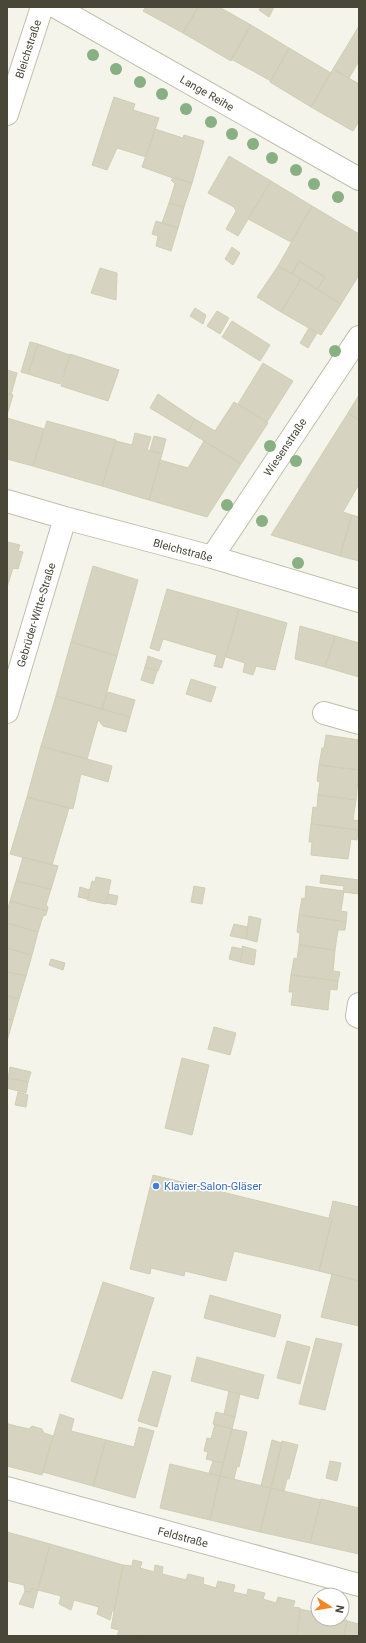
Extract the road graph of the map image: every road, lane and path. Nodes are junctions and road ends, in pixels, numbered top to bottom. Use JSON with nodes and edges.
{"nodes":[{"id":1,"x":42,"y":7,"type":"edge"},
{"id":2,"x":56,"y":7,"type":"edge"},
{"id":3,"x":7,"y":114,"type":"edge"},
{"id":4,"x":359,"y":179,"type":"edge"},
{"id":5,"x":359,"y":337,"type":"edge"},
{"id":6,"x":7,"y":501,"type":"edge"},
{"id":7,"x":65,"y":518,"type":"junction"},
{"id":8,"x":212,"y":557,"type":"junction"},
{"id":9,"x":359,"y":601,"type":"edge"},
{"id":10,"x":7,"y":712,"type":"edge"},
{"id":11,"x":324,"y":713,"type":"dead end"},
{"id":12,"x":359,"y":723,"type":"edge"},
{"id":13,"x":359,"y":1004,"type":"edge"},
{"id":14,"x":359,"y":1017,"type":"edge"},
{"id":15,"x":7,"y":1488,"type":"edge"},
{"id":16,"x":359,"y":1585,"type":"edge"}],
"edges":[{"from":1,"to":3,"type":"street","name":"Bleichstraße"},
{"from":2,"to":4,"type":"street","name":"Lange Reihe"},
{"from":5,"to":8,"type":"street","name":"Wiesenstraße"},
{"from":6,"to":7,"type":"street","name":"Bleichstraße"},
{"from":7,"to":8,"type":"street","name":"Bleichstraße"},
{"from":7,"to":10,"type":"street","name":"Gebrüder-Witte-Straße"},
{"from":8,"to":9,"type":"street","name":"Bleichstraße"},
{"from":11,"to":12,"type":"street"},
{"from":13,"to":14,"type":"street"},
{"from":15,"to":16,"type":"street","name":"Feldstraße"}]}
